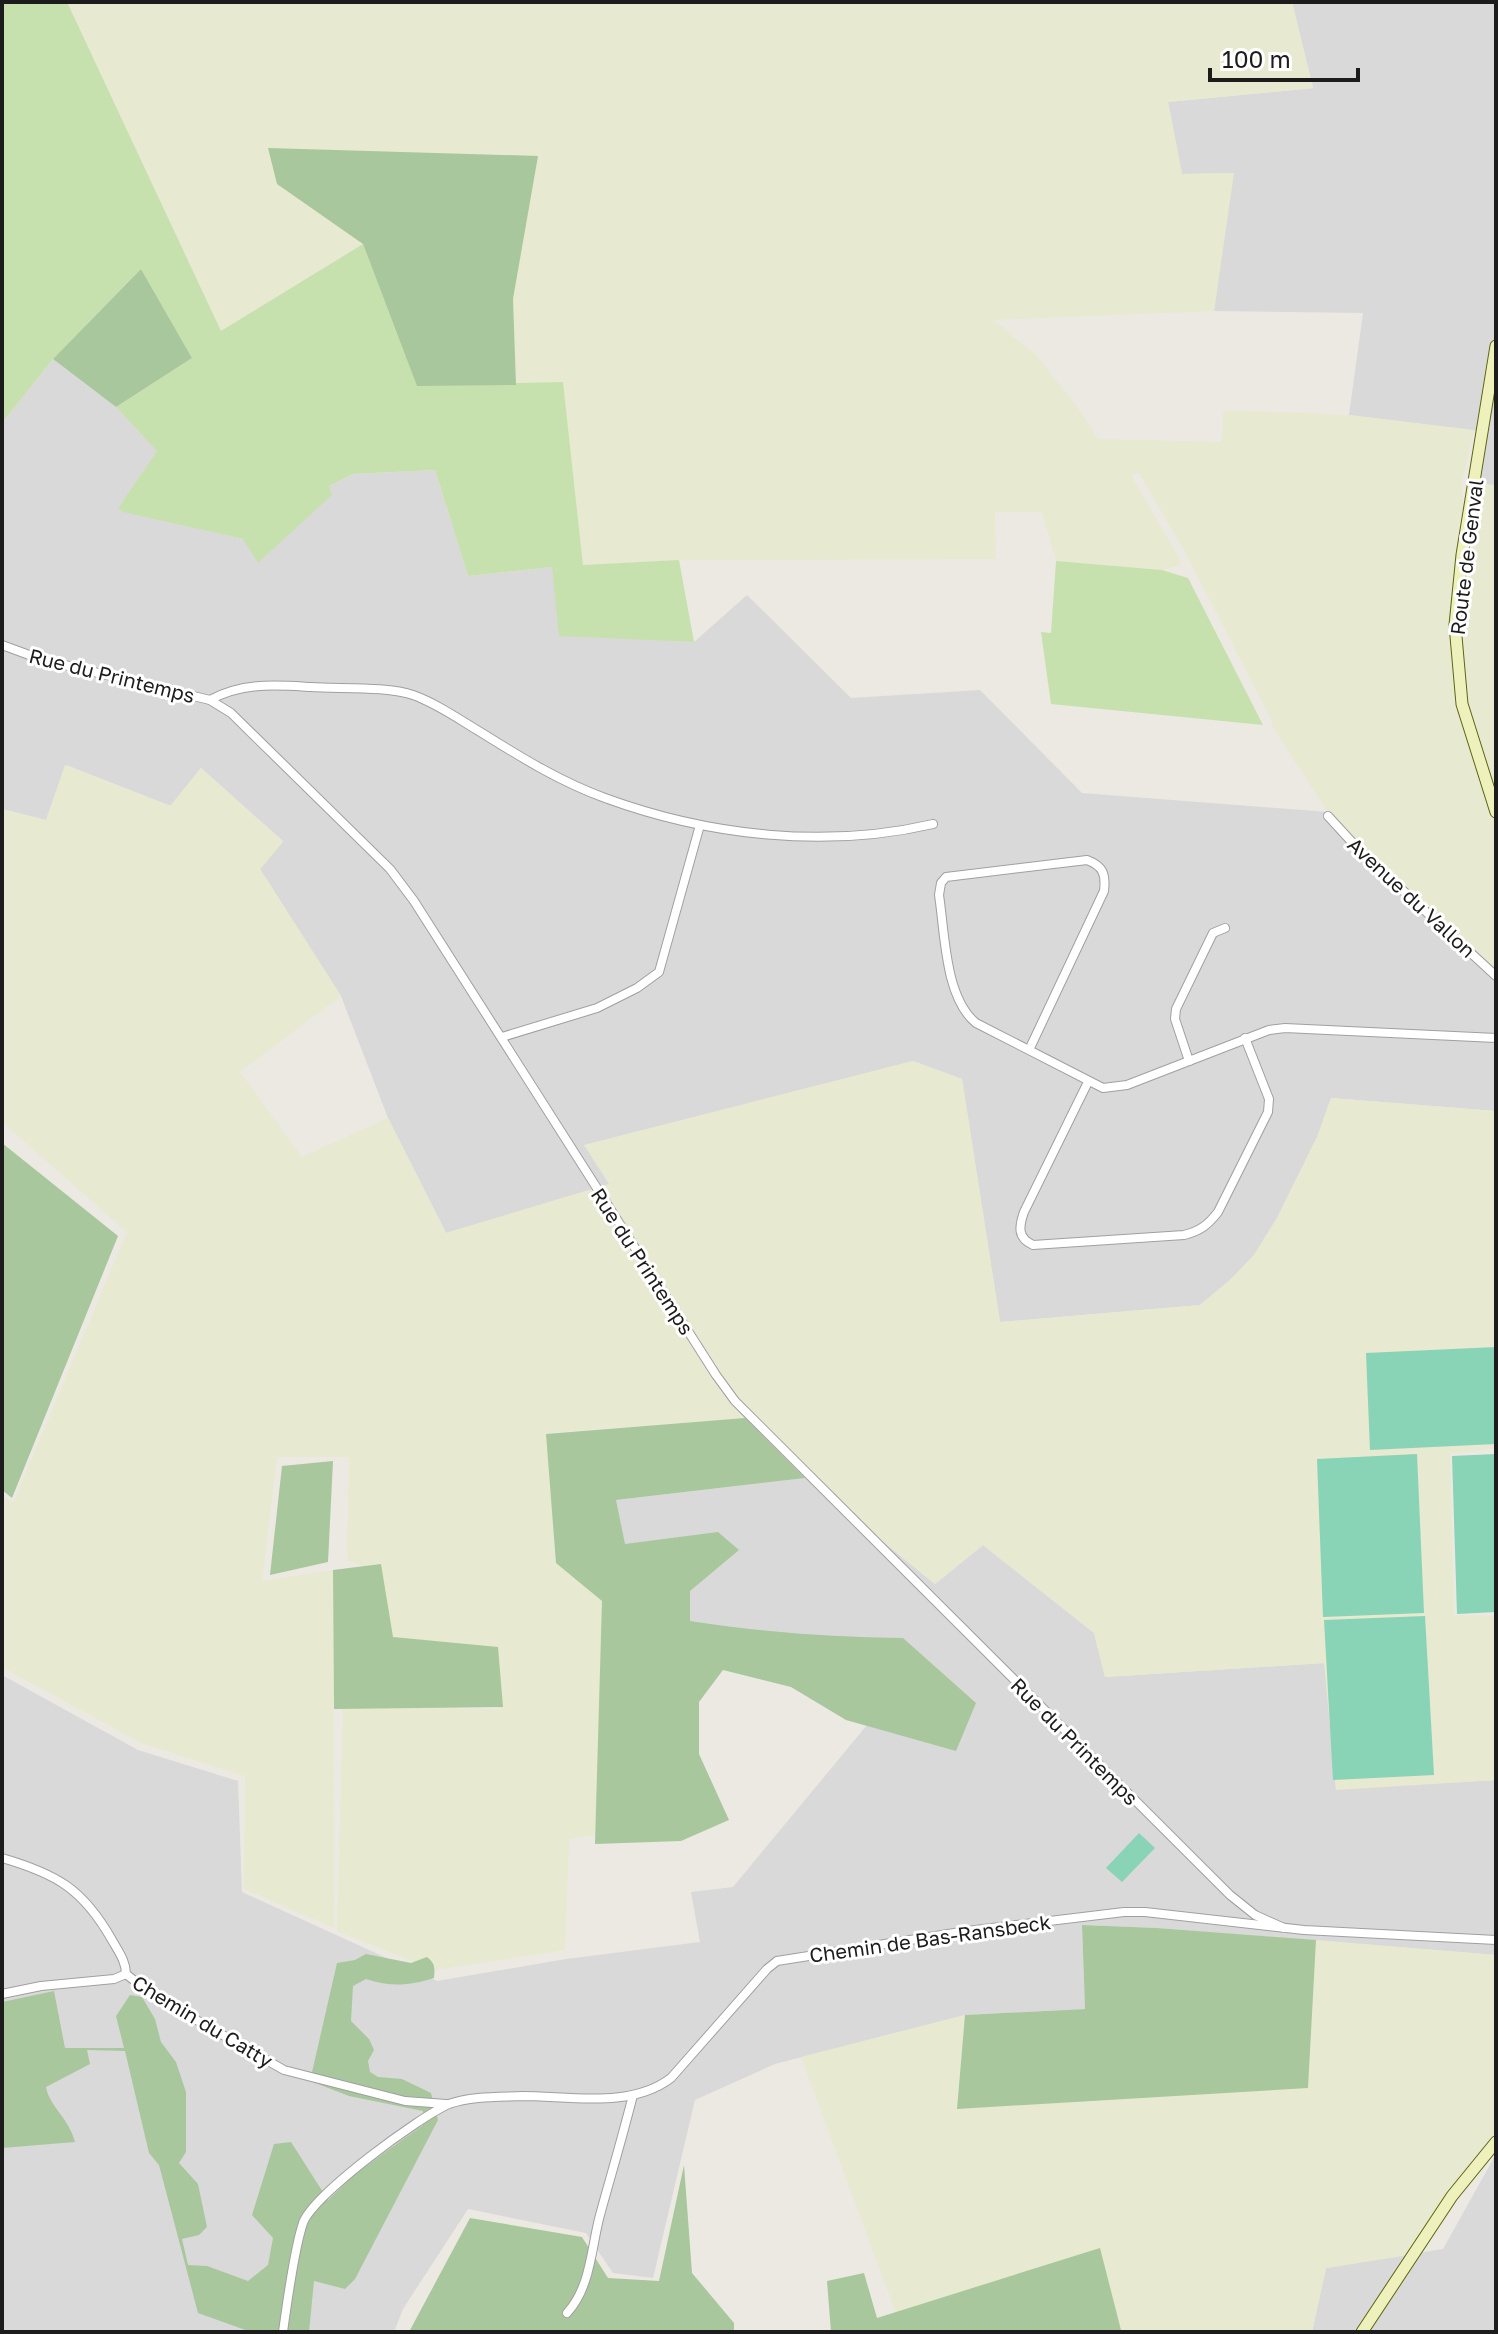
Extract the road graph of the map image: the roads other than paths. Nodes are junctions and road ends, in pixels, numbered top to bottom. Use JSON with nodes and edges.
{"nodes":[{"id":1,"x":1496,"y":346,"type":"edge"},
{"id":2,"x":2,"y":645,"type":"edge"},
{"id":3,"x":210,"y":700,"type":"junction"},
{"id":4,"x":1496,"y":812,"type":"edge"},
{"id":5,"x":1328,"y":816,"type":"dead end"},
{"id":6,"x":933,"y":824,"type":"dead end"},
{"id":7,"x":700,"y":825,"type":"junction"},
{"id":8,"x":1225,"y":928,"type":"dead end"},
{"id":9,"x":1496,"y":976,"type":"edge"},
{"id":10,"x":502,"y":1037,"type":"junction"},
{"id":11,"x":1245,"y":1038,"type":"junction"},
{"id":12,"x":1496,"y":1038,"type":"edge"},
{"id":13,"x":1029,"y":1050,"type":"junction"},
{"id":14,"x":1189,"y":1061,"type":"junction"},
{"id":15,"x":1088,"y":1082,"type":"junction"},
{"id":16,"x":2,"y":1858,"type":"edge"},
{"id":17,"x":1284,"y":1928,"type":"junction"},
{"id":18,"x":1496,"y":1940,"type":"edge"},
{"id":19,"x":126,"y":1974,"type":"junction"},
{"id":20,"x":2,"y":1994,"type":"edge"},
{"id":21,"x":633,"y":2095,"type":"junction"},
{"id":22,"x":450,"y":2104,"type":"junction"},
{"id":23,"x":1496,"y":2142,"type":"edge"},
{"id":24,"x":567,"y":2313,"type":"dead end"},
{"id":25,"x":283,"y":2332,"type":"edge"},
{"id":26,"x":1362,"y":2332,"type":"edge"}],
"edges":[{"from":1,"to":4,"type":"main road","name":"Route de Genval"},
{"from":2,"to":3,"type":"street","name":"Rue du Printemps"},
{"from":3,"to":7,"type":"street"},
{"from":3,"to":10,"type":"street","name":"Rue du Printemps"},
{"from":5,"to":9,"type":"street","name":"Avenue du Vallon"},
{"from":6,"to":7,"type":"street"},
{"from":7,"to":10,"type":"street"},
{"from":8,"to":14,"type":"street"},
{"from":10,"to":17,"type":"street","name":"Rue du Printemps"},
{"from":11,"to":12,"type":"street"},
{"from":11,"to":14,"type":"street"},
{"from":11,"to":15,"type":"street"},
{"from":13,"to":13,"type":"street"},
{"from":13,"to":15,"type":"street"},
{"from":14,"to":15,"type":"street"},
{"from":16,"to":19,"type":"street"},
{"from":17,"to":18,"type":"street","name":"Chemin de Bas-Ransbeck"},
{"from":17,"to":21,"type":"street","name":"Chemin de Bas-Ransbeck"},
{"from":19,"to":20,"type":"street","name":"Chemin du Catty"},
{"from":19,"to":22,"type":"street","name":"Chemin du Catty"},
{"from":21,"to":22,"type":"street","name":"Chemin de Bas-Ransbeck"},
{"from":21,"to":24,"type":"street"},
{"from":22,"to":25,"type":"street","name":"Chemin de Bas-Ransbeck"},
{"from":23,"to":26,"type":"main road"}]}
